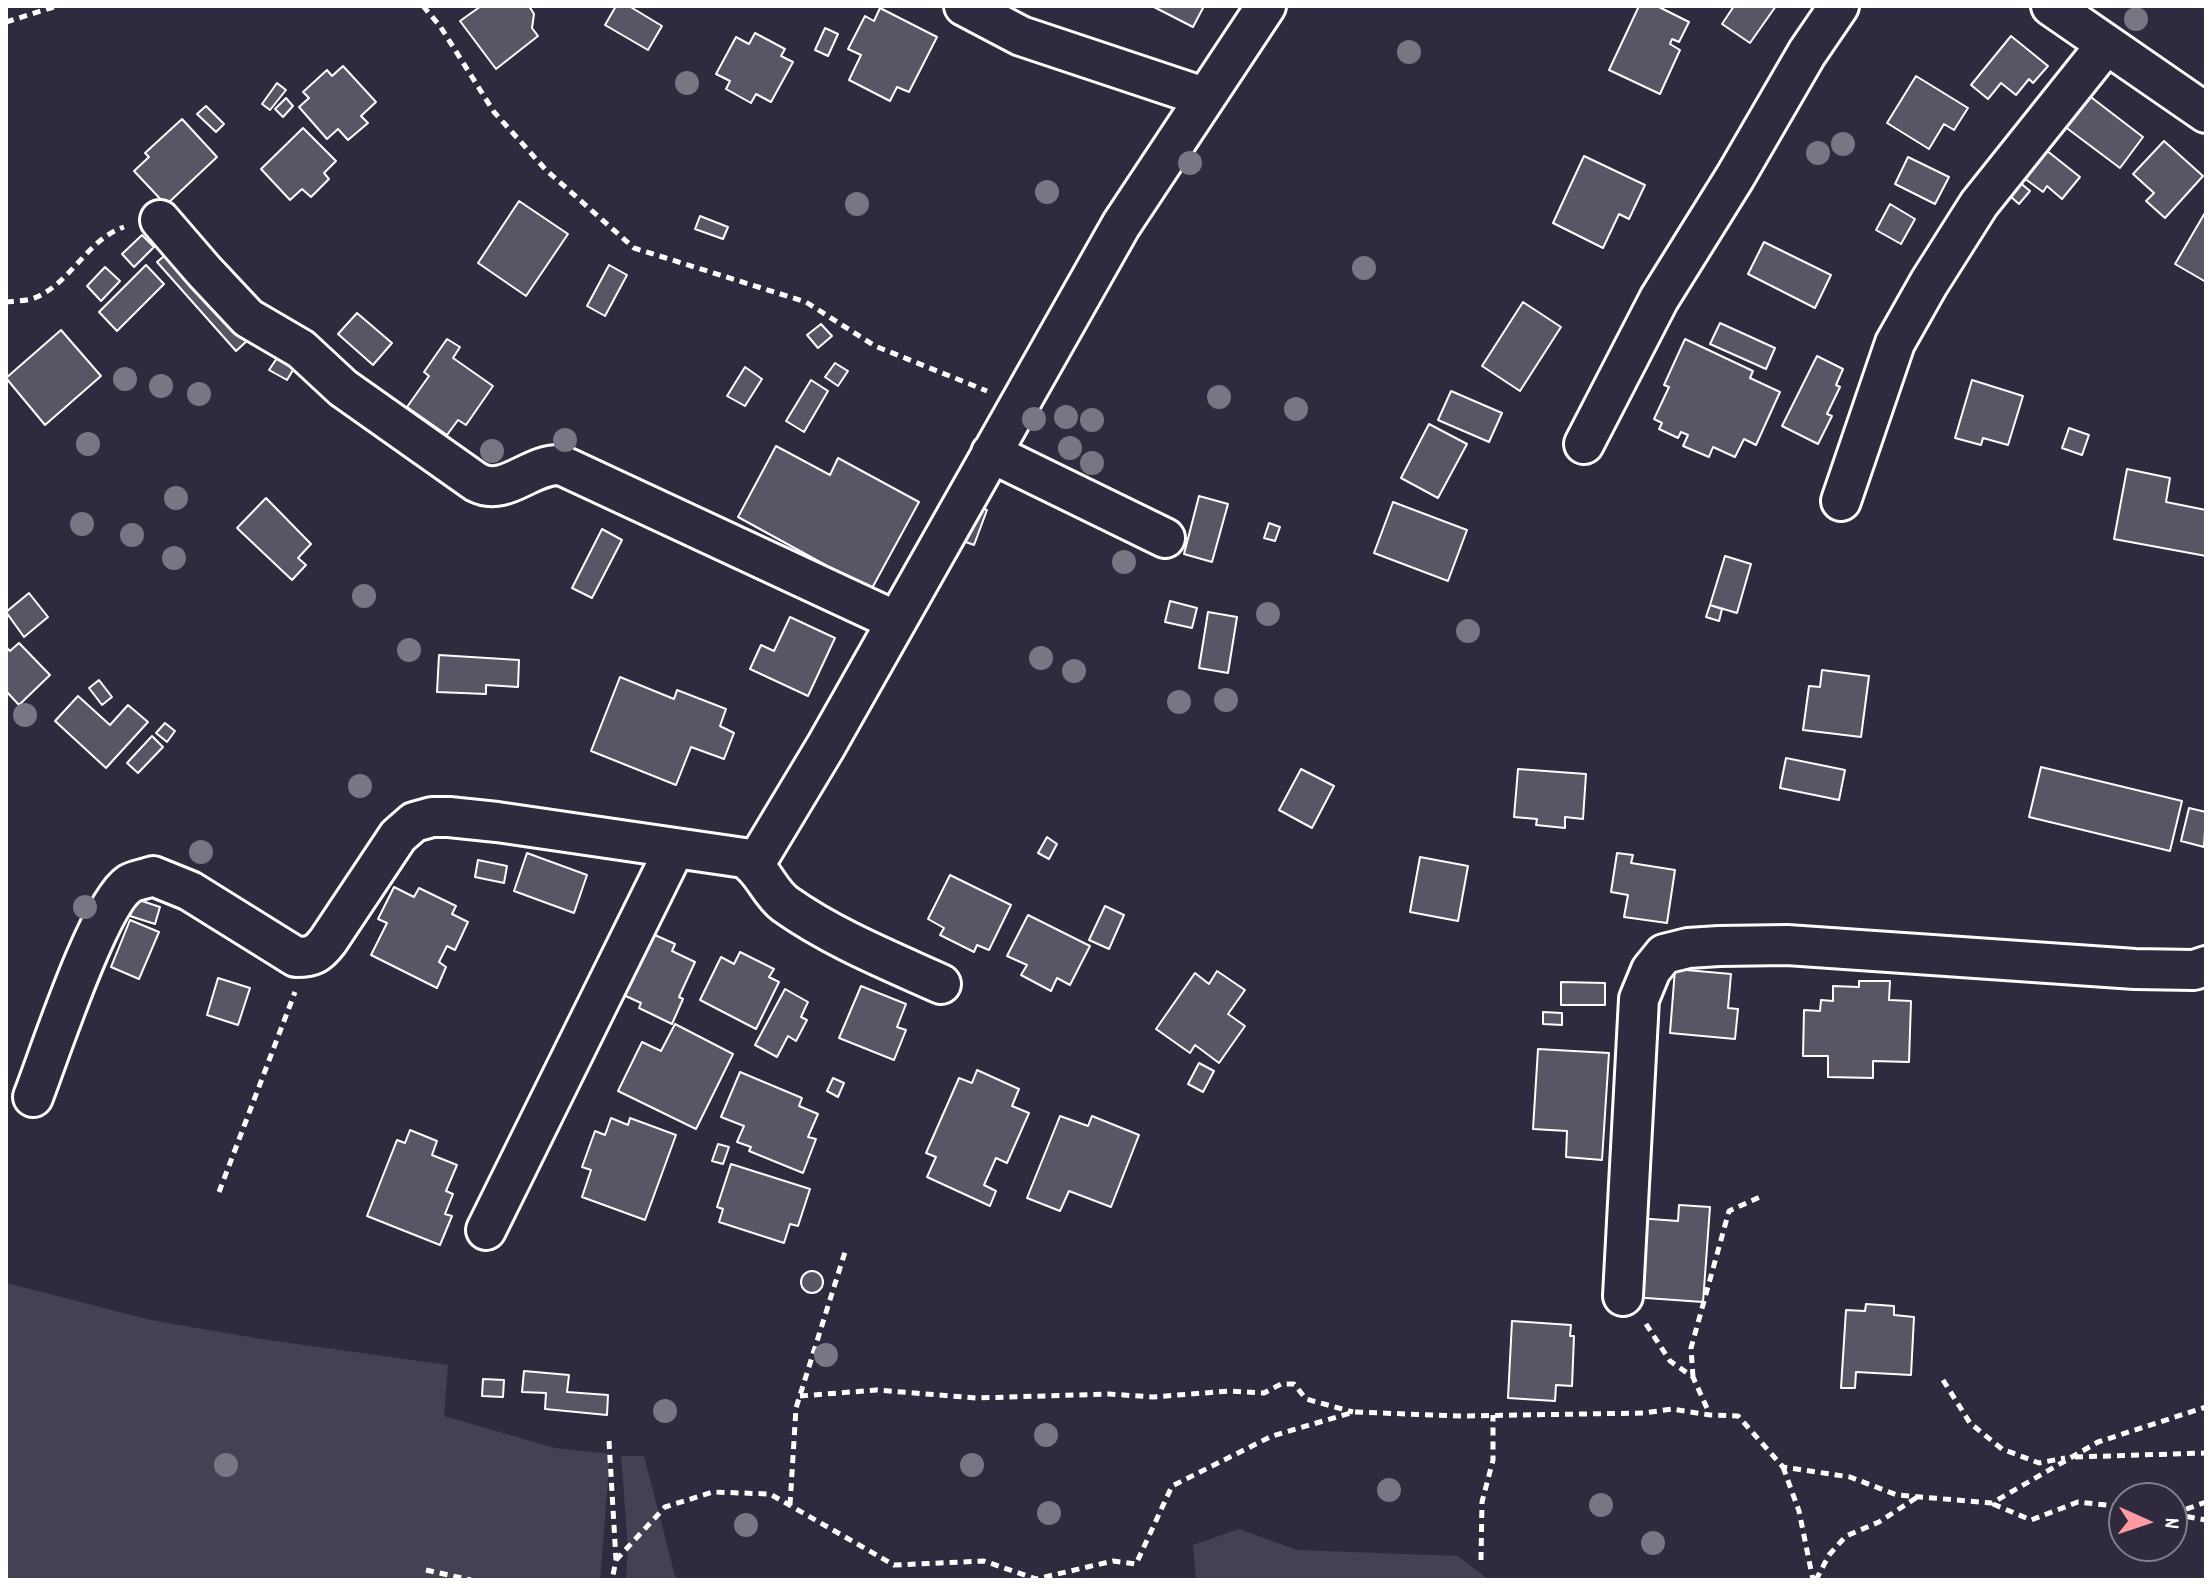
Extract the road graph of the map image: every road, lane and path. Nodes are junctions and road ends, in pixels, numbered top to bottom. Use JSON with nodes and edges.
{"nodes":[{"id":1,"x":57,"y":6,"type":"edge"},
{"id":2,"x":423,"y":6,"type":"edge"},
{"id":3,"x":964,"y":6,"type":"edge"},
{"id":4,"x":1266,"y":6,"type":"edge"},
{"id":5,"x":1839,"y":6,"type":"edge"},
{"id":6,"x":2051,"y":6,"type":"edge"},
{"id":7,"x":6,"y":22,"type":"edge"},
{"id":8,"x":2106,"y":45,"type":"junction"},
{"id":9,"x":1204,"y":97,"type":"junction"},
{"id":10,"x":2206,"y":113,"type":"edge"},
{"id":11,"x":160,"y":220,"type":"joint"},
{"id":12,"x":6,"y":302,"type":"edge"},
{"id":13,"x":1018,"y":403,"type":"junction"},
{"id":14,"x":1584,"y":444,"type":"dead end"},
{"id":15,"x":991,"y":453,"type":"junction"},
{"id":16,"x":1841,"y":501,"type":"dead end"},
{"id":17,"x":1165,"y":538,"type":"dead end"},
{"id":18,"x":896,"y":621,"type":"junction"},
{"id":19,"x":674,"y":850,"type":"junction"},
{"id":20,"x":755,"y":864,"type":"junction"},
{"id":21,"x":309,"y":957,"type":"junction"},
{"id":22,"x":2206,"y":966,"type":"edge"},
{"id":23,"x":941,"y":984,"type":"dead end"},
{"id":24,"x":33,"y":1097,"type":"dead end"},
{"id":25,"x":219,"y":1192,"type":"dead end"},
{"id":26,"x":1760,"y":1197,"type":"dead end"},
{"id":27,"x":486,"y":1230,"type":"dead end"},
{"id":28,"x":845,"y":1252,"type":"dead end"},
{"id":29,"x":1623,"y":1296,"type":"joint"},
{"id":30,"x":1693,"y":1377,"type":"junction"},
{"id":31,"x":1943,"y":1380,"type":"dead end"},
{"id":32,"x":800,"y":1396,"type":"junction"},
{"id":33,"x":2206,"y":1407,"type":"edge"},
{"id":34,"x":1354,"y":1412,"type":"junction"},
{"id":35,"x":1493,"y":1415,"type":"junction"},
{"id":36,"x":1710,"y":1415,"type":"junction"},
{"id":37,"x":609,"y":1441,"type":"dead end"},
{"id":38,"x":2206,"y":1453,"type":"edge"},
{"id":39,"x":2071,"y":1457,"type":"junction"},
{"id":40,"x":1783,"y":1467,"type":"junction"},
{"id":41,"x":1919,"y":1496,"type":"junction"},
{"id":42,"x":1992,"y":1503,"type":"junction"},
{"id":43,"x":790,"y":1505,"type":"junction"},
{"id":44,"x":2108,"y":1505,"type":"edge"},
{"id":45,"x":616,"y":1560,"type":"junction"},
{"id":46,"x":1481,"y":1560,"type":"dead end"},
{"id":47,"x":426,"y":1570,"type":"dead end"},
{"id":48,"x":471,"y":1580,"type":"edge"},
{"id":49,"x":612,"y":1580,"type":"edge"},
{"id":50,"x":1814,"y":1580,"type":"edge"}],
"edges":[{"from":1,"to":7,"type":"path"},
{"from":2,"to":13,"type":"path"},
{"from":3,"to":9,"type":"street"},
{"from":4,"to":9,"type":"street"},
{"from":5,"to":14,"type":"street"},
{"from":6,"to":8,"type":"street"},
{"from":8,"to":10,"type":"street"},
{"from":8,"to":16,"type":"street"},
{"from":9,"to":13,"type":"street"},
{"from":11,"to":12,"type":"path"},
{"from":11,"to":18,"type":"street"},
{"from":13,"to":15,"type":"street"},
{"from":15,"to":17,"type":"street"},
{"from":15,"to":18,"type":"street"},
{"from":18,"to":20,"type":"street"},
{"from":19,"to":20,"type":"street"},
{"from":19,"to":21,"type":"street"},
{"from":19,"to":27,"type":"street"},
{"from":20,"to":23,"type":"street"},
{"from":21,"to":24,"type":"street"},
{"from":21,"to":25,"type":"path"},
{"from":22,"to":29,"type":"street"},
{"from":26,"to":30,"type":"path"},
{"from":28,"to":32,"type":"path"},
{"from":29,"to":30,"type":"path"},
{"from":30,"to":36,"type":"path"},
{"from":31,"to":39,"type":"path"},
{"from":32,"to":34,"type":"path"},
{"from":32,"to":43,"type":"path"},
{"from":33,"to":39,"type":"path"},
{"from":34,"to":35,"type":"path"},
{"from":34,"to":43,"type":"path"},
{"from":35,"to":36,"type":"path"},
{"from":35,"to":46,"type":"path"},
{"from":36,"to":40,"type":"path"},
{"from":37,"to":45,"type":"path"},
{"from":38,"to":39,"type":"path"},
{"from":39,"to":42,"type":"path"},
{"from":40,"to":41,"type":"path"},
{"from":40,"to":50,"type":"path"},
{"from":41,"to":42,"type":"path"},
{"from":41,"to":50,"type":"path"},
{"from":42,"to":44,"type":"path"},
{"from":43,"to":45,"type":"path"},
{"from":45,"to":49,"type":"path"},
{"from":47,"to":48,"type":"path"}]}
